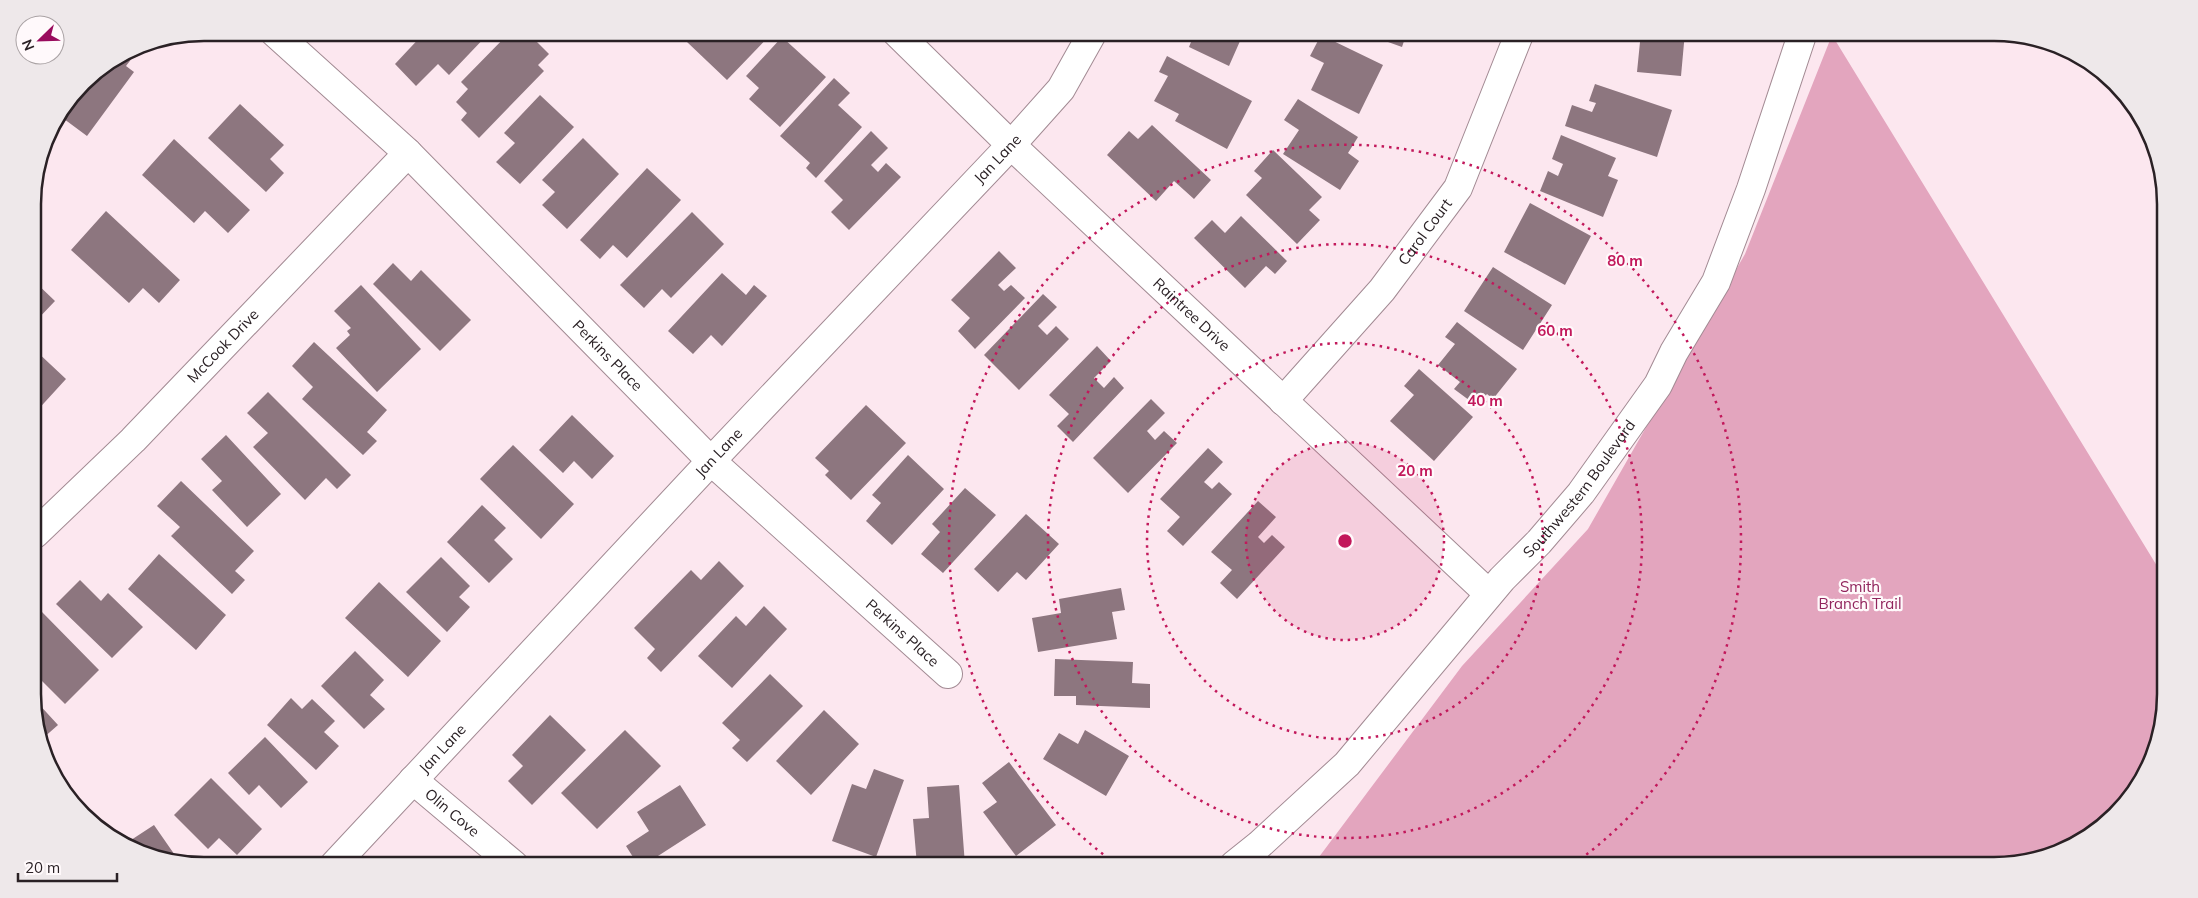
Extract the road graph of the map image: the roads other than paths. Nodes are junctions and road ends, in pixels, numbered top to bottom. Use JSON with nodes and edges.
{"nodes":[{"id":1,"x":284,"y":41,"type":"edge"},
{"id":2,"x":905,"y":41,"type":"edge"},
{"id":3,"x":1088,"y":41,"type":"edge"},
{"id":4,"x":1516,"y":41,"type":"edge"},
{"id":5,"x":1800,"y":41,"type":"edge"},
{"id":6,"x":1011,"y":146,"type":"junction"},
{"id":7,"x":408,"y":153,"type":"junction"},
{"id":8,"x":1283,"y":401,"type":"junction"},
{"id":9,"x":711,"y":461,"type":"junction"},
{"id":10,"x":41,"y":528,"type":"edge"},
{"id":11,"x":1489,"y":594,"type":"junction"},
{"id":12,"x":948,"y":674,"type":"dead end"},
{"id":13,"x":413,"y":780,"type":"junction"},
{"id":14,"x":1245,"y":856,"type":"edge"},
{"id":15,"x":342,"y":857,"type":"edge"},
{"id":16,"x":503,"y":857,"type":"edge"}],
"edges":[{"from":1,"to":7,"type":"street","name":"Perkins Place"},
{"from":2,"to":6,"type":"street","name":"Raintree Drive"},
{"from":3,"to":6,"type":"street","name":"Jan Lane"},
{"from":4,"to":8,"type":"street","name":"Carol Court"},
{"from":5,"to":11,"type":"street","name":"Southwestern Boulevard"},
{"from":6,"to":8,"type":"street","name":"Raintree Drive"},
{"from":6,"to":9,"type":"street","name":"Jan Lane"},
{"from":7,"to":9,"type":"street","name":"Perkins Place"},
{"from":7,"to":10,"type":"street","name":"McCook Drive"},
{"from":8,"to":11,"type":"street","name":"Raintree Drive"},
{"from":9,"to":12,"type":"street","name":"Perkins Place"},
{"from":9,"to":13,"type":"street","name":"Jan Lane"},
{"from":11,"to":14,"type":"street","name":"Southwestern Boulevard"},
{"from":13,"to":15,"type":"street","name":"Jan Lane"},
{"from":13,"to":16,"type":"street","name":"Olin Cove"}]}
